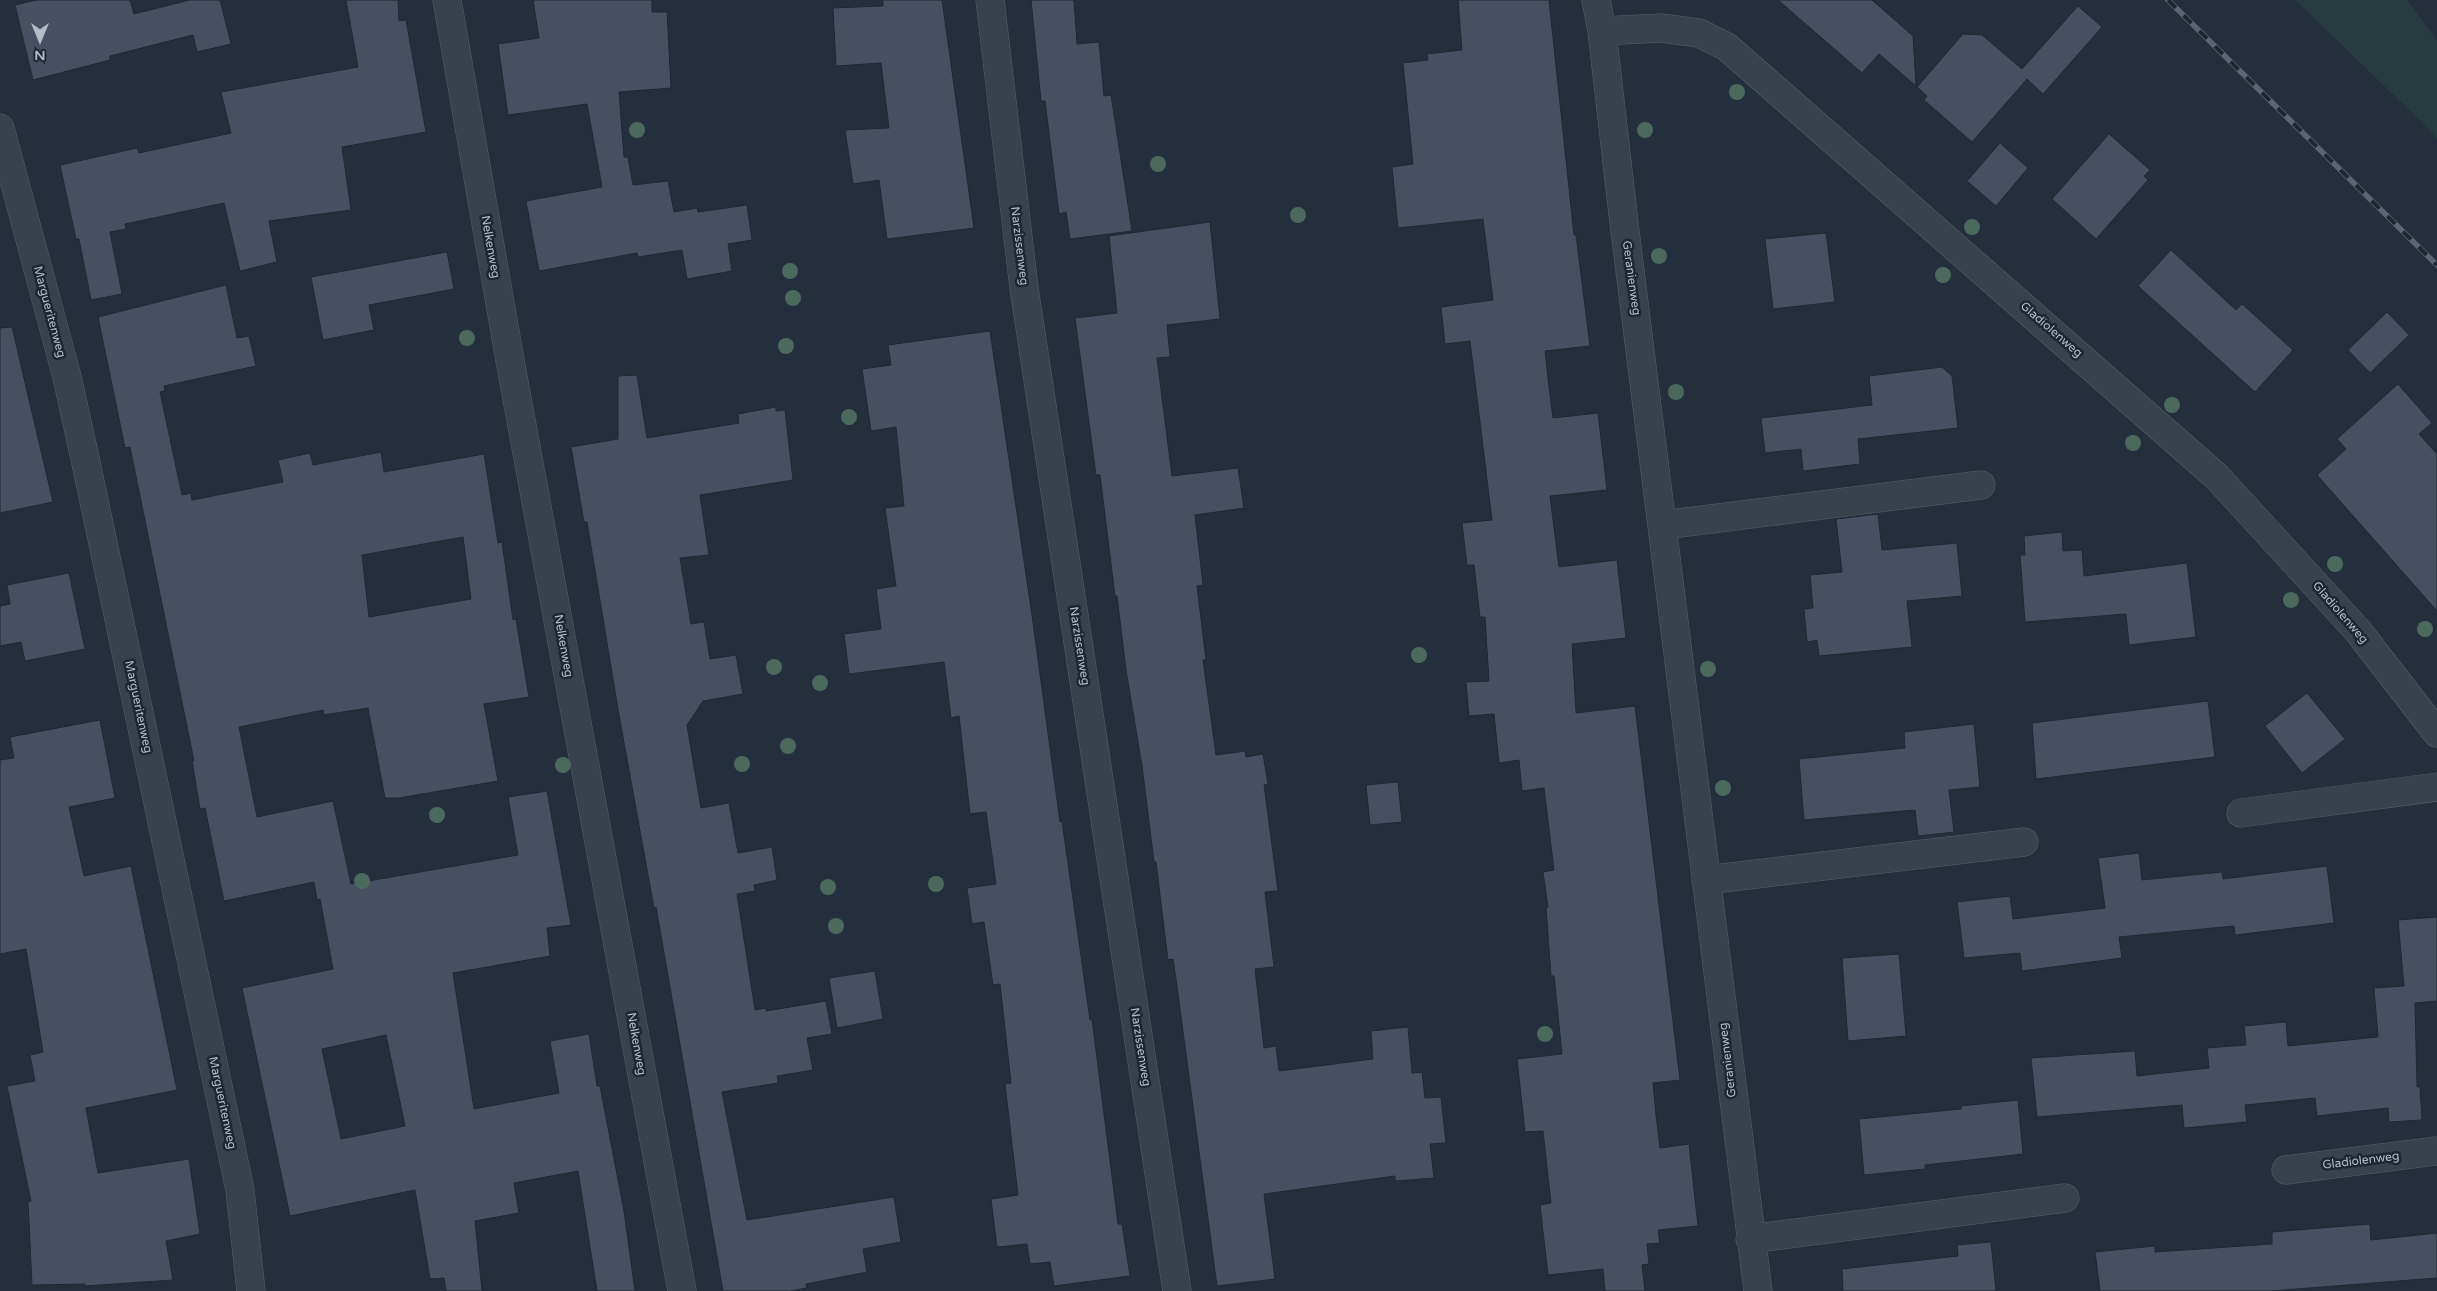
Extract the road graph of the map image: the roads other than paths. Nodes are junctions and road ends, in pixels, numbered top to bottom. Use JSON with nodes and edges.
{"nodes":[{"id":1,"x":447,"y":0,"type":"edge"},
{"id":2,"x":990,"y":0,"type":"edge"},
{"id":3,"x":1596,"y":0,"type":"edge"},
{"id":4,"x":1602,"y":30,"type":"junction"},
{"id":5,"x":0,"y":128,"type":"edge"},
{"id":6,"x":1981,"y":485,"type":"dead end"},
{"id":7,"x":1662,"y":525,"type":"junction"},
{"id":8,"x":2437,"y":733,"type":"edge"},
{"id":9,"x":2437,"y":787,"type":"edge"},
{"id":10,"x":2241,"y":813,"type":"dead end"},
{"id":11,"x":2024,"y":842,"type":"dead end"},
{"id":12,"x":1706,"y":880,"type":"junction"},
{"id":13,"x":2437,"y":1152,"type":"edge"},
{"id":14,"x":2286,"y":1170,"type":"dead end"},
{"id":15,"x":2065,"y":1198,"type":"dead end"},
{"id":16,"x":1750,"y":1239,"type":"junction"},
{"id":17,"x":251,"y":1291,"type":"edge"},
{"id":18,"x":682,"y":1291,"type":"edge"},
{"id":19,"x":1177,"y":1291,"type":"edge"},
{"id":20,"x":1758,"y":1291,"type":"edge"}],
"edges":[{"from":1,"to":18,"type":"street","name":"Nelkenweg"},
{"from":2,"to":19,"type":"street","name":"Narzissenweg"},
{"from":3,"to":4,"type":"street","name":"Geranienweg"},
{"from":4,"to":7,"type":"street","name":"Geranienweg"},
{"from":4,"to":8,"type":"street","name":"Gladiolenweg"},
{"from":5,"to":17,"type":"street","name":"Margueritenweg"},
{"from":6,"to":7,"type":"street"},
{"from":7,"to":12,"type":"street","name":"Geranienweg"},
{"from":9,"to":10,"type":"street"},
{"from":11,"to":12,"type":"street"},
{"from":12,"to":16,"type":"street","name":"Geranienweg"},
{"from":13,"to":14,"type":"street","name":"Gladiolenweg"},
{"from":15,"to":16,"type":"street"},
{"from":16,"to":20,"type":"street","name":"Geranienweg"}]}
